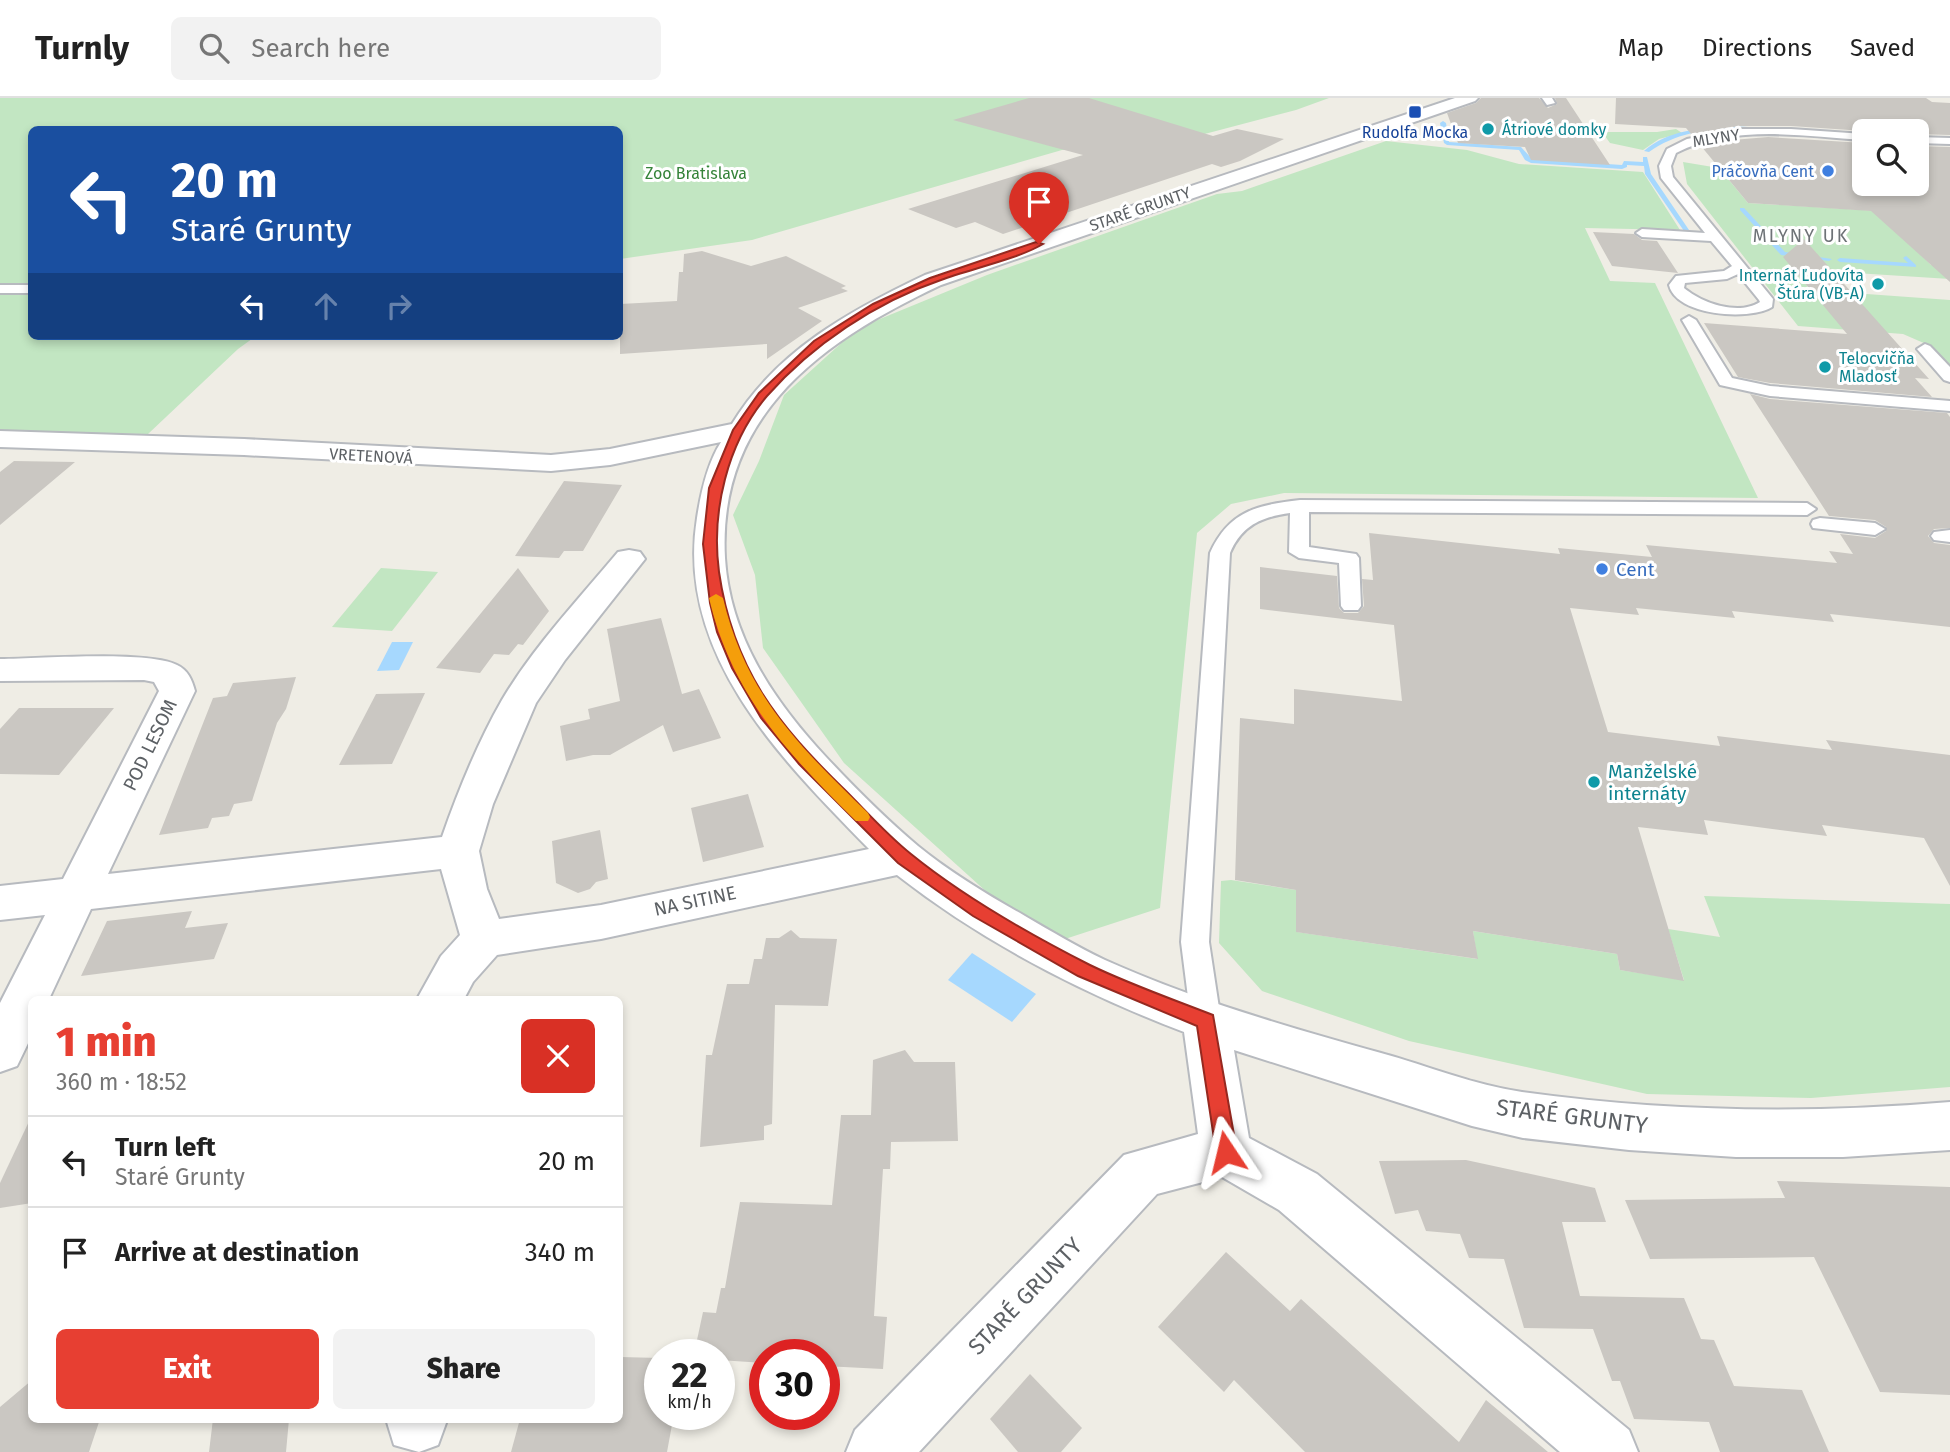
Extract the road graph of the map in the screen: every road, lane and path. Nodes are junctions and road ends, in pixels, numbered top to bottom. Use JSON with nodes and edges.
{"nodes":[{"id":1,"x":1470,"y":98,"type":"edge"},
{"id":2,"x":1852,"y":137,"type":"edge"},
{"id":3,"x":1929,"y":140,"type":"edge"},
{"id":4,"x":1950,"y":141,"type":"edge"},
{"id":5,"x":1643,"y":233,"type":"dead end"},
{"id":6,"x":1717,"y":237,"type":"junction"},
{"id":7,"x":1740,"y":267,"type":"junction"},
{"id":8,"x":0,"y":289,"type":"edge"},
{"id":9,"x":28,"y":289,"type":"edge"},
{"id":10,"x":1689,"y":320,"type":"dead end"},
{"id":11,"x":1924,"y":349,"type":"dead end"},
{"id":12,"x":1950,"y":377,"type":"edge"},
{"id":13,"x":1950,"y":406,"type":"edge"},
{"id":14,"x":739,"y":430,"type":"junction"},
{"id":15,"x":0,"y":439,"type":"edge"},
{"id":16,"x":1300,"y":506,"type":"junction"},
{"id":17,"x":1875,"y":529,"type":"dead end"},
{"id":18,"x":629,"y":559,"type":"dead end"},
{"id":19,"x":1351,"y":606,"type":"dead end"},
{"id":20,"x":0,"y":670,"type":"edge"},
{"id":21,"x":458,"y":851,"type":"junction"},
{"id":22,"x":904,"y":858,"type":"junction"},
{"id":23,"x":79,"y":894,"type":"junction"},
{"id":24,"x":0,"y":903,"type":"edge"},
{"id":25,"x":484,"y":939,"type":"junction"},
{"id":26,"x":441,"y":996,"type":"edge"},
{"id":27,"x":1206,"y":1021,"type":"junction"},
{"id":28,"x":0,"y":1051,"type":"edge"},
{"id":29,"x":1950,"y":1126,"type":"edge"},
{"id":30,"x":1226,"y":1152,"type":"junction"},
{"id":31,"x":877,"y":1452,"type":"edge"},
{"id":32,"x":1607,"y":1452,"type":"edge"}],
"edges":[{"from":1,"to":14,"type":"street","name":"STARÉ GRUNTY"},
{"from":2,"to":6,"type":"lane","name":"MLYNY"},
{"from":3,"to":4,"type":"lane"},
{"from":5,"to":6,"type":"lane"},
{"from":6,"to":7,"type":"lane","name":"MLYNY"},
{"from":7,"to":7,"type":"lane","name":"MLYNY"},
{"from":8,"to":9,"type":"lane"},
{"from":10,"to":13,"type":"lane"},
{"from":11,"to":12,"type":"lane"},
{"from":14,"to":15,"type":"street","name":"VRETENOVÁ"},
{"from":14,"to":22,"type":"street","name":"STARÉ GRUNTY"},
{"from":16,"to":17,"type":"lane"},
{"from":16,"to":19,"type":"lane"},
{"from":16,"to":27,"type":"lane"},
{"from":18,"to":21,"type":"street"},
{"from":20,"to":23,"type":"street","name":"POD LESOM"},
{"from":21,"to":23,"type":"street"},
{"from":21,"to":25,"type":"street"},
{"from":22,"to":25,"type":"street","name":"NA SITINE"},
{"from":22,"to":27,"type":"street","name":"STARÉ GRUNTY"},
{"from":23,"to":24,"type":"street"},
{"from":23,"to":28,"type":"street"},
{"from":25,"to":26,"type":"street"},
{"from":27,"to":29,"type":"street","name":"STARÉ GRUNTY"},
{"from":27,"to":30,"type":"street"},
{"from":30,"to":31,"type":"street","name":"STARÉ GRUNTY"},
{"from":30,"to":32,"type":"street"}]}
